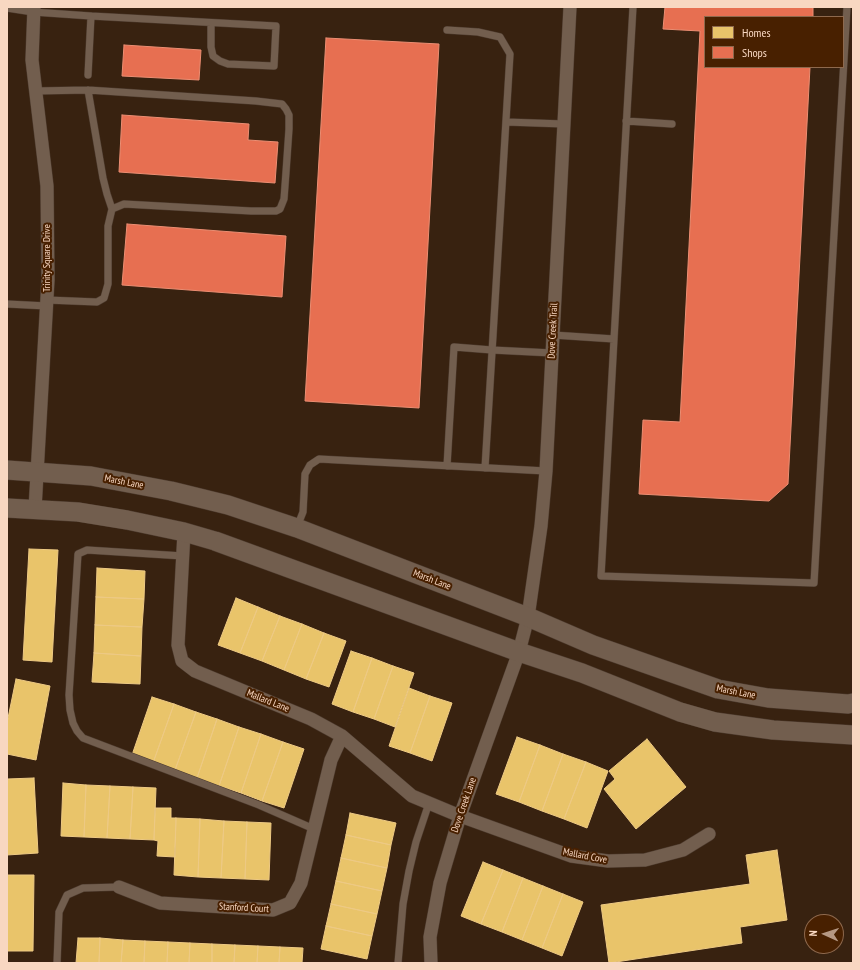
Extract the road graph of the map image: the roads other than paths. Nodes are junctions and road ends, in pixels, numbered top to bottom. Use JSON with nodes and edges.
{"nodes":[{"id":1,"x":570,"y":7,"type":"edge"},
{"id":2,"x":633,"y":7,"type":"edge"},
{"id":3,"x":847,"y":7,"type":"edge"},
{"id":4,"x":7,"y":8,"type":"edge"},
{"id":5,"x":33,"y":9,"type":"edge"},
{"id":6,"x":91,"y":16,"type":"junction"},
{"id":7,"x":211,"y":23,"type":"junction"},
{"id":8,"x":447,"y":30,"type":"dead end"},
{"id":9,"x":844,"y":59,"type":"edge"},
{"id":10,"x":844,"y":68,"type":"edge"},
{"id":11,"x":88,"y":75,"type":"dead end"},
{"id":12,"x":88,"y":90,"type":"junction"},
{"id":13,"x":35,"y":91,"type":"junction"},
{"id":14,"x":626,"y":121,"type":"junction"},
{"id":15,"x":506,"y":122,"type":"junction"},
{"id":16,"x":564,"y":124,"type":"junction"},
{"id":17,"x":672,"y":124,"type":"dead end"},
{"id":18,"x":112,"y":209,"type":"junction"},
{"id":19,"x":47,"y":303,"type":"junction"},
{"id":20,"x":7,"y":304,"type":"edge"},
{"id":21,"x":553,"y":335,"type":"junction"},
{"id":22,"x":614,"y":339,"type":"junction"},
{"id":23,"x":492,"y":350,"type":"junction"},
{"id":24,"x":552,"y":354,"type":"junction"},
{"id":25,"x":447,"y":466,"type":"junction"},
{"id":26,"x":485,"y":468,"type":"junction"},
{"id":27,"x":7,"y":470,"type":"edge"},
{"id":28,"x":546,"y":471,"type":"junction"},
{"id":29,"x":38,"y":472,"type":"junction"},
{"id":30,"x":7,"y":508,"type":"edge"},
{"id":31,"x":35,"y":509,"type":"junction"},
{"id":32,"x":297,"y":528,"type":"junction"},
{"id":33,"x":184,"y":532,"type":"junction"},
{"id":34,"x":182,"y":556,"type":"junction"},
{"id":35,"x":528,"y":616,"type":"junction"},
{"id":36,"x":519,"y":652,"type":"junction"},
{"id":37,"x":853,"y":703,"type":"edge"},
{"id":38,"x":342,"y":736,"type":"junction"},
{"id":39,"x":853,"y":736,"type":"edge"},
{"id":40,"x":429,"y":803,"type":"junction"},
{"id":41,"x":460,"y":816,"type":"junction"},
{"id":42,"x":314,"y":829,"type":"junction"},
{"id":43,"x":709,"y":834,"type":"dead end"},
{"id":44,"x":119,"y":887,"type":"joint"},
{"id":45,"x":57,"y":963,"type":"edge"},
{"id":46,"x":398,"y":963,"type":"edge"},
{"id":47,"x":431,"y":963,"type":"edge"}],
"edges":[{"from":1,"to":16,"type":"street","name":"Dove Creek Trail"},
{"from":2,"to":14,"type":"lane"},
{"from":3,"to":9,"type":"lane"},
{"from":4,"to":5,"type":"lane"},
{"from":5,"to":6,"type":"lane"},
{"from":5,"to":13,"type":"street","name":"Trinity Square Drive"},
{"from":6,"to":7,"type":"lane"},
{"from":6,"to":11,"type":"lane"},
{"from":7,"to":7,"type":"lane"},
{"from":8,"to":15,"type":"lane"},
{"from":10,"to":22,"type":"lane"},
{"from":12,"to":13,"type":"lane"},
{"from":12,"to":18,"type":"lane"},
{"from":12,"to":18,"type":"lane"},
{"from":13,"to":19,"type":"street","name":"Trinity Square Drive"},
{"from":14,"to":17,"type":"lane"},
{"from":14,"to":22,"type":"lane"},
{"from":15,"to":16,"type":"lane"},
{"from":15,"to":23,"type":"lane"},
{"from":16,"to":21,"type":"street","name":"Dove Creek Trail"},
{"from":18,"to":19,"type":"lane"},
{"from":19,"to":20,"type":"lane"},
{"from":19,"to":29,"type":"street","name":"Trinity Square Drive"},
{"from":21,"to":22,"type":"lane"},
{"from":21,"to":24,"type":"street","name":"Dove Creek Trail"},
{"from":23,"to":24,"type":"lane"},
{"from":23,"to":25,"type":"lane"},
{"from":23,"to":26,"type":"lane"},
{"from":24,"to":28,"type":"street","name":"Dove Creek Trail"},
{"from":25,"to":26,"type":"lane"},
{"from":25,"to":32,"type":"lane"},
{"from":26,"to":28,"type":"lane"},
{"from":27,"to":29,"type":"main road","name":"Marsh Lane"},
{"from":28,"to":35,"type":"street","name":"Dove Creek Trail"},
{"from":29,"to":31,"type":"street","name":"Trinity Square Drive"},
{"from":29,"to":32,"type":"main road","name":"Marsh Lane"},
{"from":30,"to":31,"type":"main road"},
{"from":31,"to":33,"type":"main road"},
{"from":32,"to":35,"type":"main road","name":"Marsh Lane"},
{"from":33,"to":34,"type":"street","name":"Mallard Lane"},
{"from":33,"to":36,"type":"main road"},
{"from":34,"to":38,"type":"street","name":"Mallard Lane"},
{"from":34,"to":42,"type":"lane"},
{"from":35,"to":36,"type":"street","name":"Dove Creek Trail"},
{"from":35,"to":37,"type":"main road","name":"Marsh Lane"},
{"from":36,"to":39,"type":"main road"},
{"from":36,"to":41,"type":"street","name":"Dove Creek Lane"},
{"from":38,"to":40,"type":"street","name":"Mallard Lane"},
{"from":38,"to":42,"type":"street","name":"Stanford Court"},
{"from":40,"to":41,"type":"street","name":"Mallard Lane"},
{"from":40,"to":46,"type":"lane"},
{"from":41,"to":43,"type":"street","name":"Mallard Cove"},
{"from":41,"to":47,"type":"street","name":"Dove Creek Lane"},
{"from":42,"to":44,"type":"street","name":"Stanford Court"},
{"from":44,"to":45,"type":"lane"}]}
